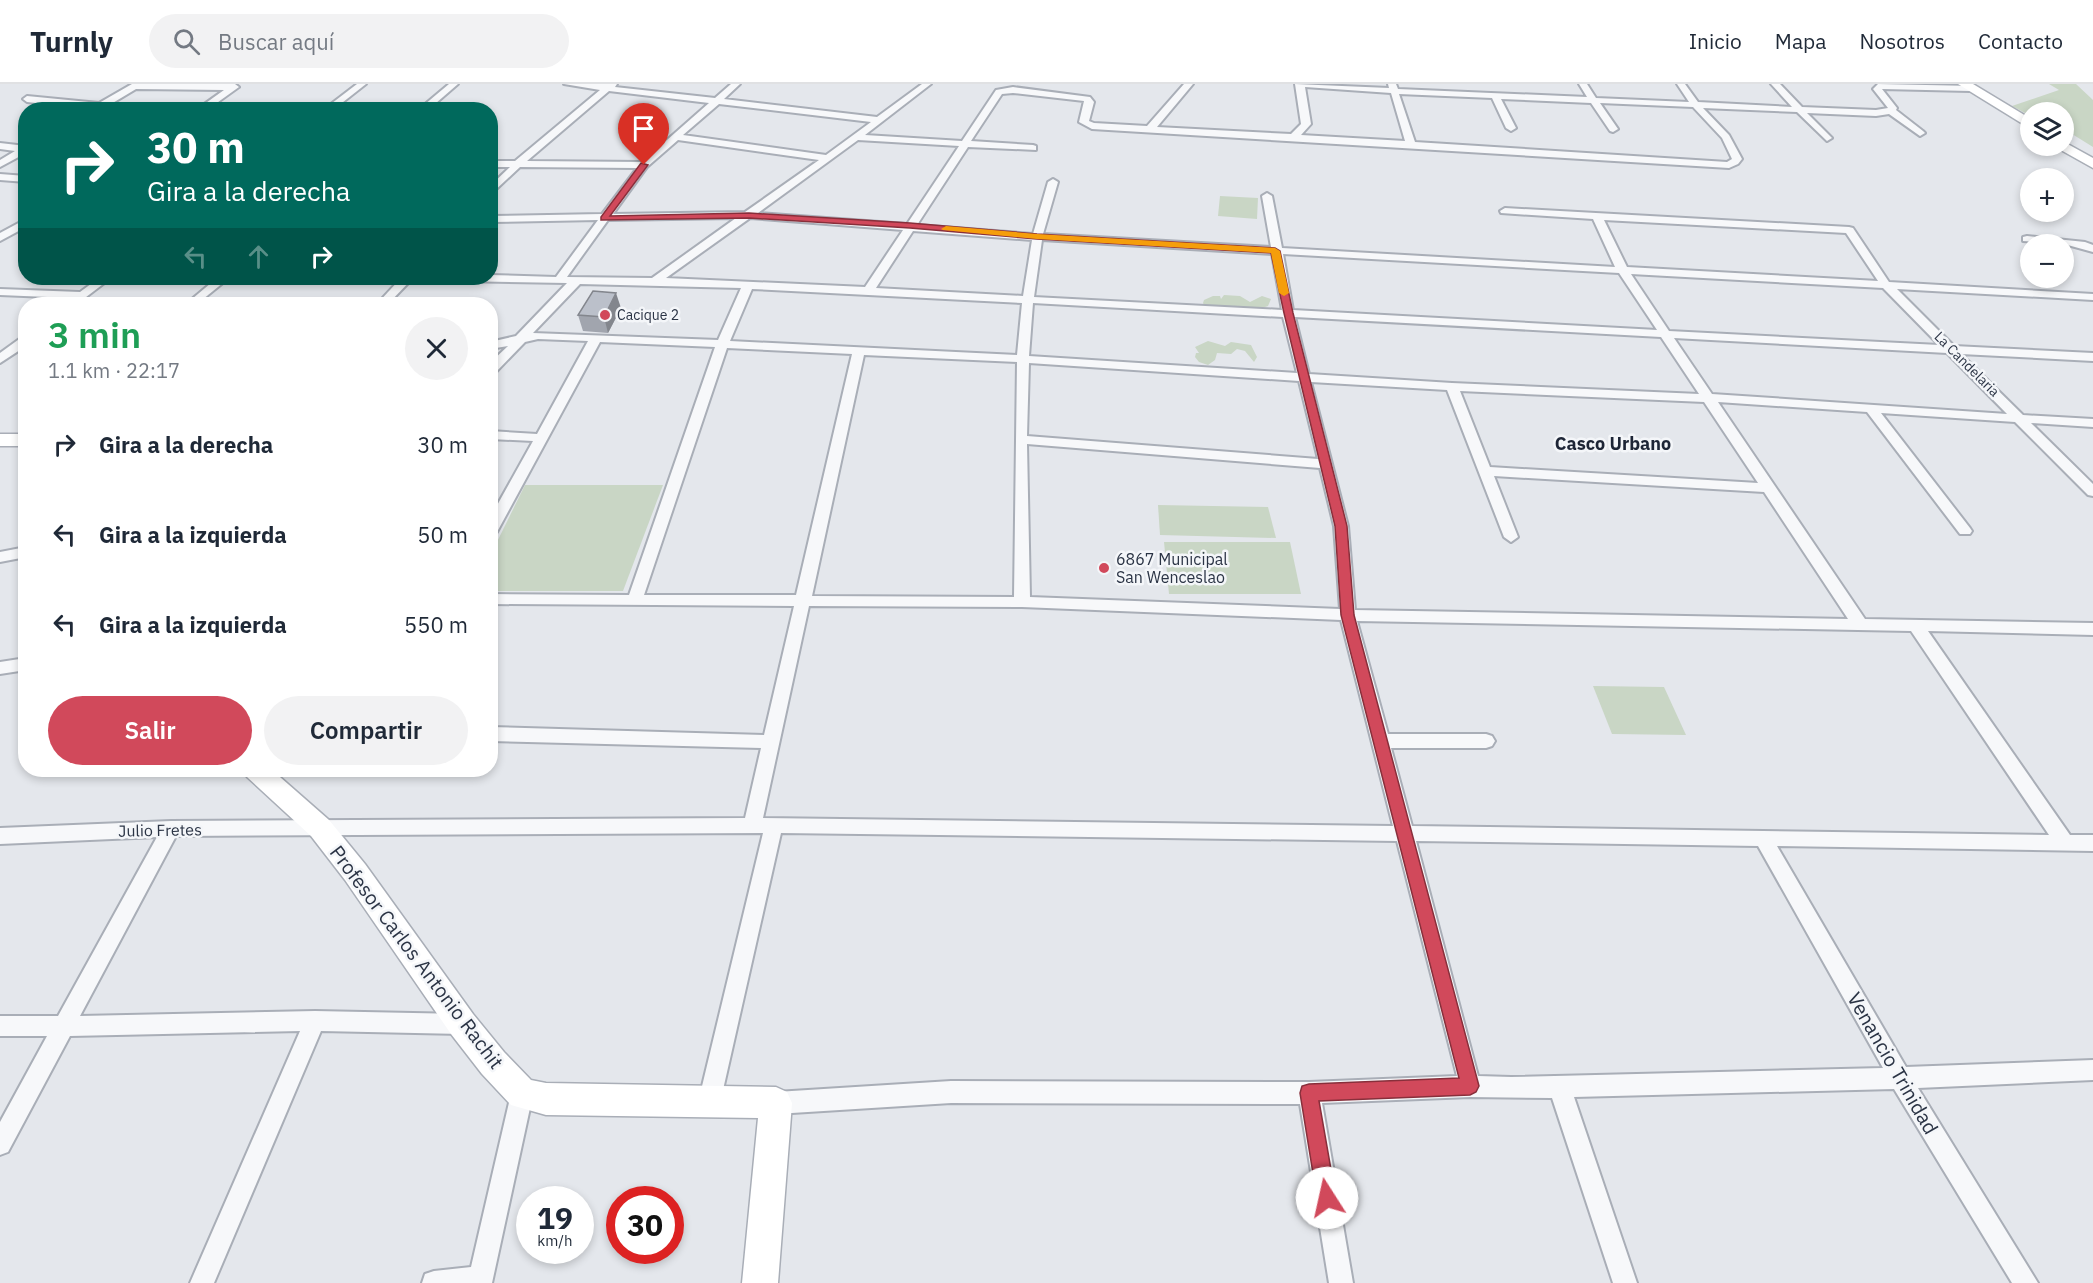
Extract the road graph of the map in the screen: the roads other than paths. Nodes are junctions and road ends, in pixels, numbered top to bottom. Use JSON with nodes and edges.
{"nodes":[{"id":1,"x":362,"y":84,"type":"edge"},
{"id":2,"x":453,"y":84,"type":"edge"},
{"id":3,"x":568,"y":84,"type":"edge"},
{"id":4,"x":736,"y":84,"type":"edge"},
{"id":5,"x":921,"y":84,"type":"edge"},
{"id":6,"x":926,"y":84,"type":"edge"},
{"id":7,"x":1189,"y":84,"type":"edge"},
{"id":8,"x":1300,"y":84,"type":"edge"},
{"id":9,"x":1583,"y":84,"type":"edge"},
{"id":10,"x":1681,"y":84,"type":"edge"},
{"id":11,"x":1775,"y":84,"type":"edge"},
{"id":12,"x":136,"y":85,"type":"edge"},
{"id":13,"x":237,"y":86,"type":"edge"},
{"id":14,"x":611,"y":86,"type":"edge"},
{"id":15,"x":1967,"y":86,"type":"edge"},
{"id":16,"x":1393,"y":87,"type":"edge"},
{"id":17,"x":1495,"y":96,"type":"junction"},
{"id":18,"x":27,"y":99,"type":"dead end"},
{"id":19,"x":718,"y":100,"type":"junction"},
{"id":20,"x":1592,"y":100,"type":"junction"},
{"id":21,"x":50,"y":102,"type":"edge"},
{"id":22,"x":106,"y":102,"type":"edge"},
{"id":23,"x":212,"y":102,"type":"edge"},
{"id":24,"x":338,"y":102,"type":"edge"},
{"id":25,"x":432,"y":102,"type":"edge"},
{"id":26,"x":1695,"y":104,"type":"junction"},
{"id":27,"x":1801,"y":109,"type":"junction"},
{"id":28,"x":1892,"y":111,"type":"junction"},
{"id":29,"x":2020,"y":118,"type":"edge"},
{"id":30,"x":880,"y":120,"type":"junction"},
{"id":31,"x":1512,"y":128,"type":"dead end"},
{"id":32,"x":1613,"y":129,"type":"dead end"},
{"id":33,"x":1149,"y":130,"type":"junction"},
{"id":34,"x":1920,"y":133,"type":"dead end"},
{"id":35,"x":675,"y":137,"type":"junction"},
{"id":36,"x":858,"y":137,"type":"junction"},
{"id":37,"x":1293,"y":137,"type":"junction"},
{"id":38,"x":1827,"y":138,"type":"dead end"},
{"id":39,"x":965,"y":143,"type":"junction"},
{"id":40,"x":1411,"y":145,"type":"junction"},
{"id":41,"x":0,"y":146,"type":"edge"},
{"id":42,"x":18,"y":148,"type":"edge"},
{"id":43,"x":1033,"y":148,"type":"dead end"},
{"id":44,"x":2074,"y":152,"type":"edge"},
{"id":45,"x":18,"y":153,"type":"edge"},
{"id":46,"x":828,"y":158,"type":"junction"},
{"id":47,"x":0,"y":164,"type":"edge"},
{"id":48,"x":498,"y":164,"type":"edge"},
{"id":49,"x":518,"y":164,"type":"junction"},
{"id":50,"x":2093,"y":164,"type":"edge"},
{"id":51,"x":644,"y":165,"type":"junction"},
{"id":52,"x":0,"y":177,"type":"edge"},
{"id":53,"x":18,"y":178,"type":"edge"},
{"id":54,"x":1053,"y":182,"type":"dead end"},
{"id":55,"x":498,"y":184,"type":"edge"},
{"id":56,"x":1267,"y":196,"type":"dead end"},
{"id":57,"x":1505,"y":211,"type":"dead end"},
{"id":58,"x":749,"y":215,"type":"junction"},
{"id":59,"x":1597,"y":216,"type":"junction"},
{"id":60,"x":604,"y":218,"type":"junction"},
{"id":61,"x":498,"y":219,"type":"edge"},
{"id":62,"x":910,"y":225,"type":"junction"},
{"id":63,"x":18,"y":227,"type":"edge"},
{"id":64,"x":1037,"y":237,"type":"junction"},
{"id":65,"x":0,"y":238,"type":"edge"},
{"id":66,"x":2074,"y":244,"type":"edge"},
{"id":67,"x":2093,"y":249,"type":"edge"},
{"id":68,"x":1275,"y":251,"type":"junction"},
{"id":69,"x":1623,"y":271,"type":"junction"},
{"id":70,"x":498,"y":279,"type":"edge"},
{"id":71,"x":559,"y":280,"type":"junction"},
{"id":72,"x":576,"y":281,"type":"junction"},
{"id":73,"x":655,"y":281,"type":"junction"},
{"id":74,"x":1885,"y":284,"type":"junction"},
{"id":75,"x":96,"y":285,"type":"edge"},
{"id":76,"x":215,"y":285,"type":"edge"},
{"id":77,"x":400,"y":285,"type":"edge"},
{"id":78,"x":748,"y":285,"type":"junction"},
{"id":79,"x":868,"y":291,"type":"junction"},
{"id":80,"x":0,"y":292,"type":"edge"},
{"id":81,"x":82,"y":295,"type":"junction"},
{"id":82,"x":79,"y":297,"type":"edge"},
{"id":83,"x":200,"y":297,"type":"edge"},
{"id":84,"x":389,"y":297,"type":"edge"},
{"id":85,"x":2093,"y":297,"type":"edge"},
{"id":86,"x":1028,"y":300,"type":"junction"},
{"id":87,"x":1288,"y":313,"type":"junction"},
{"id":88,"x":1665,"y":334,"type":"junction"},
{"id":89,"x":596,"y":338,"type":"junction"},
{"id":90,"x":517,"y":341,"type":"junction"},
{"id":91,"x":498,"y":345,"type":"edge"},
{"id":92,"x":722,"y":345,"type":"junction"},
{"id":93,"x":18,"y":346,"type":"edge"},
{"id":94,"x":1953,"y":351,"type":"junction"},
{"id":95,"x":859,"y":352,"type":"junction"},
{"id":96,"x":2093,"y":357,"type":"edge"},
{"id":97,"x":0,"y":359,"type":"edge"},
{"id":98,"x":1022,"y":359,"type":"junction"},
{"id":99,"x":498,"y":362,"type":"edge"},
{"id":100,"x":1305,"y":376,"type":"junction"},
{"id":101,"x":1452,"y":387,"type":"junction"},
{"id":102,"x":1708,"y":398,"type":"junction"},
{"id":103,"x":1872,"y":410,"type":"junction"},
{"id":104,"x":2023,"y":420,"type":"junction"},
{"id":105,"x":2093,"y":423,"type":"edge"},
{"id":106,"x":498,"y":435,"type":"edge"},
{"id":107,"x":541,"y":438,"type":"junction"},
{"id":108,"x":0,"y":440,"type":"edge"},
{"id":109,"x":18,"y":440,"type":"edge"},
{"id":110,"x":1022,"y":440,"type":"junction"},
{"id":111,"x":1325,"y":464,"type":"junction"},
{"id":112,"x":1484,"y":471,"type":"junction"},
{"id":113,"x":1769,"y":488,"type":"junction"},
{"id":114,"x":2093,"y":492,"type":"edge"},
{"id":115,"x":498,"y":517,"type":"edge"},
{"id":116,"x":1965,"y":531,"type":"dead end"},
{"id":117,"x":1511,"y":537,"type":"dead end"},
{"id":118,"x":18,"y":554,"type":"edge"},
{"id":119,"x":0,"y":557,"type":"edge"},
{"id":120,"x":498,"y":599,"type":"edge"},
{"id":121,"x":634,"y":601,"type":"junction"},
{"id":122,"x":802,"y":602,"type":"junction"},
{"id":123,"x":1022,"y":602,"type":"junction"},
{"id":124,"x":1347,"y":615,"type":"junction"},
{"id":125,"x":1859,"y":623,"type":"junction"},
{"id":126,"x":1916,"y":626,"type":"junction"},
{"id":127,"x":2093,"y":629,"type":"edge"},
{"id":128,"x":18,"y":665,"type":"edge"},
{"id":129,"x":0,"y":668,"type":"edge"},
{"id":130,"x":498,"y":734,"type":"edge"},
{"id":131,"x":1380,"y":741,"type":"junction"},
{"id":132,"x":1486,"y":741,"type":"dead end"},
{"id":133,"x":770,"y":742,"type":"junction"},
{"id":134,"x":264,"y":777,"type":"edge"},
{"id":135,"x":752,"y":825,"type":"junction"},
{"id":136,"x":774,"y":825,"type":"junction"},
{"id":137,"x":320,"y":828,"type":"junction"},
{"id":138,"x":171,"y":830,"type":"junction"},
{"id":139,"x":1403,"y":832,"type":"junction"},
{"id":140,"x":0,"y":836,"type":"edge"},
{"id":141,"x":1764,"y":840,"type":"junction"},
{"id":142,"x":2064,"y":841,"type":"junction"},
{"id":143,"x":2093,"y":843,"type":"edge"},
{"id":144,"x":315,"y":1021,"type":"junction"},
{"id":145,"x":462,"y":1024,"type":"junction"},
{"id":146,"x":66,"y":1025,"type":"junction"},
{"id":147,"x":0,"y":1026,"type":"edge"},
{"id":148,"x":2093,"y":1070,"type":"edge"},
{"id":149,"x":1900,"y":1078,"type":"junction"},
{"id":150,"x":1470,"y":1086,"type":"junction"},
{"id":151,"x":1559,"y":1086,"type":"junction"},
{"id":152,"x":1309,"y":1093,"type":"junction"},
{"id":153,"x":522,"y":1094,"type":"junction"},
{"id":154,"x":709,"y":1103,"type":"junction"},
{"id":155,"x":776,"y":1103,"type":"junction"},
{"id":156,"x":0,"y":1143,"type":"edge"},
{"id":157,"x":481,"y":1280,"type":"edge"},
{"id":158,"x":202,"y":1283,"type":"edge"},
{"id":159,"x":434,"y":1283,"type":"edge"},
{"id":160,"x":760,"y":1283,"type":"edge"},
{"id":161,"x":1341,"y":1283,"type":"edge"},
{"id":162,"x":1625,"y":1283,"type":"edge"},
{"id":163,"x":2026,"y":1283,"type":"edge"}],
"edges":[{"from":1,"to":24,"type":"street"},
{"from":2,"to":25,"type":"street"},
{"from":3,"to":14,"type":"street"},
{"from":4,"to":19,"type":"street"},
{"from":5,"to":6,"type":"street"},
{"from":6,"to":30,"type":"street"},
{"from":7,"to":33,"type":"street"},
{"from":8,"to":16,"type":"street"},
{"from":8,"to":37,"type":"street"},
{"from":9,"to":20,"type":"street"},
{"from":10,"to":26,"type":"street"},
{"from":11,"to":27,"type":"street"},
{"from":12,"to":13,"type":"street"},
{"from":12,"to":22,"type":"street"},
{"from":13,"to":23,"type":"street"},
{"from":14,"to":19,"type":"street"},
{"from":14,"to":49,"type":"street"},
{"from":15,"to":28,"type":"street"},
{"from":15,"to":29,"type":"main road"},
{"from":16,"to":17,"type":"street"},
{"from":16,"to":40,"type":"street"},
{"from":17,"to":20,"type":"street"},
{"from":17,"to":31,"type":"street"},
{"from":18,"to":21,"type":"street"},
{"from":19,"to":30,"type":"street"},
{"from":19,"to":35,"type":"street"},
{"from":20,"to":26,"type":"street"},
{"from":20,"to":32,"type":"street"},
{"from":26,"to":27,"type":"street"},
{"from":26,"to":40,"type":"street"},
{"from":27,"to":28,"type":"street"},
{"from":27,"to":38,"type":"street"},
{"from":28,"to":34,"type":"street"},
{"from":30,"to":36,"type":"street"},
{"from":33,"to":37,"type":"street"},
{"from":33,"to":39,"type":"street"},
{"from":35,"to":46,"type":"street"},
{"from":35,"to":51,"type":"street"},
{"from":36,"to":39,"type":"street"},
{"from":36,"to":46,"type":"street"},
{"from":37,"to":40,"type":"street"},
{"from":39,"to":43,"type":"street"},
{"from":39,"to":62,"type":"street"},
{"from":41,"to":42,"type":"street"},
{"from":44,"to":50,"type":"main road"},
{"from":45,"to":47,"type":"street"},
{"from":46,"to":58,"type":"street"},
{"from":48,"to":49,"type":"street"},
{"from":49,"to":51,"type":"street"},
{"from":49,"to":55,"type":"street"},
{"from":51,"to":60,"type":"street"},
{"from":52,"to":53,"type":"street"},
{"from":54,"to":64,"type":"street"},
{"from":56,"to":68,"type":"street"},
{"from":57,"to":59,"type":"street"},
{"from":58,"to":60,"type":"street"},
{"from":58,"to":62,"type":"street"},
{"from":58,"to":73,"type":"street"},
{"from":59,"to":69,"type":"street"},
{"from":59,"to":74,"type":"street","name":"La Candelaria"},
{"from":60,"to":61,"type":"street"},
{"from":60,"to":71,"type":"street"},
{"from":62,"to":64,"type":"street"},
{"from":62,"to":79,"type":"street"},
{"from":63,"to":65,"type":"street"},
{"from":64,"to":68,"type":"street"},
{"from":64,"to":86,"type":"street"},
{"from":66,"to":67,"type":"street"},
{"from":68,"to":69,"type":"street"},
{"from":68,"to":87,"type":"street"},
{"from":69,"to":74,"type":"street"},
{"from":69,"to":88,"type":"street"},
{"from":70,"to":71,"type":"street"},
{"from":71,"to":72,"type":"street"},
{"from":72,"to":73,"type":"street"},
{"from":72,"to":90,"type":"street"},
{"from":73,"to":78,"type":"street"},
{"from":74,"to":85,"type":"street"},
{"from":74,"to":94,"type":"street","name":"La Candelaria"},
{"from":75,"to":81,"type":"street"},
{"from":76,"to":83,"type":"street"},
{"from":77,"to":84,"type":"street"},
{"from":78,"to":79,"type":"street"},
{"from":78,"to":92,"type":"street"},
{"from":79,"to":86,"type":"street"},
{"from":80,"to":81,"type":"street"},
{"from":81,"to":82,"type":"street"},
{"from":86,"to":87,"type":"street"},
{"from":86,"to":98,"type":"street"},
{"from":87,"to":88,"type":"street"},
{"from":87,"to":100,"type":"street"},
{"from":88,"to":94,"type":"street"},
{"from":88,"to":102,"type":"street"},
{"from":89,"to":90,"type":"street"},
{"from":89,"to":92,"type":"street"},
{"from":89,"to":107,"type":"street"},
{"from":90,"to":91,"type":"street"},
{"from":90,"to":99,"type":"street"},
{"from":92,"to":95,"type":"street"},
{"from":92,"to":121,"type":"street"},
{"from":93,"to":97,"type":"street"},
{"from":94,"to":96,"type":"street"},
{"from":94,"to":104,"type":"street","name":"La Candelaria"},
{"from":95,"to":98,"type":"street"},
{"from":95,"to":122,"type":"street"},
{"from":98,"to":100,"type":"street"},
{"from":98,"to":110,"type":"street"},
{"from":100,"to":101,"type":"street"},
{"from":100,"to":111,"type":"street"},
{"from":101,"to":102,"type":"street"},
{"from":101,"to":112,"type":"street"},
{"from":102,"to":103,"type":"street"},
{"from":102,"to":113,"type":"street"},
{"from":103,"to":104,"type":"street"},
{"from":103,"to":116,"type":"street"},
{"from":104,"to":105,"type":"street"},
{"from":104,"to":114,"type":"street","name":"La Candelaria"},
{"from":106,"to":107,"type":"street"},
{"from":107,"to":115,"type":"street"},
{"from":108,"to":109,"type":"main road"},
{"from":110,"to":111,"type":"street"},
{"from":110,"to":123,"type":"street"},
{"from":111,"to":124,"type":"street"},
{"from":112,"to":113,"type":"street"},
{"from":112,"to":117,"type":"street"},
{"from":113,"to":125,"type":"street"},
{"from":118,"to":119,"type":"street"},
{"from":120,"to":121,"type":"street"},
{"from":121,"to":122,"type":"street"},
{"from":122,"to":123,"type":"street"},
{"from":122,"to":133,"type":"street"},
{"from":123,"to":124,"type":"street"},
{"from":124,"to":125,"type":"street"},
{"from":124,"to":131,"type":"street"},
{"from":125,"to":126,"type":"street"},
{"from":126,"to":127,"type":"street"},
{"from":126,"to":142,"type":"street"},
{"from":128,"to":129,"type":"street"},
{"from":130,"to":133,"type":"street"},
{"from":131,"to":132,"type":"street"},
{"from":131,"to":139,"type":"street"},
{"from":133,"to":135,"type":"street"},
{"from":134,"to":137,"type":"main road","name":"Profesor Carlos Antonio Rachit"},
{"from":135,"to":136,"type":"street","name":"Julio Fretes"},
{"from":135,"to":137,"type":"street","name":"Julio Fretes"},
{"from":136,"to":139,"type":"street","name":"Julio Fretes"},
{"from":136,"to":154,"type":"street"},
{"from":137,"to":138,"type":"street","name":"Julio Fretes"},
{"from":137,"to":145,"type":"main road","name":"Profesor Carlos Antonio Rachit"},
{"from":138,"to":140,"type":"street","name":"Julio Fretes"},
{"from":138,"to":146,"type":"street"},
{"from":139,"to":141,"type":"street","name":"Julio Fretes"},
{"from":139,"to":150,"type":"street"},
{"from":141,"to":142,"type":"street","name":"Julio Fretes"},
{"from":141,"to":149,"type":"street","name":"Venancio Trinidad"},
{"from":142,"to":143,"type":"street","name":"Julio Fretes"},
{"from":144,"to":145,"type":"street"},
{"from":144,"to":146,"type":"street"},
{"from":144,"to":158,"type":"street"},
{"from":145,"to":153,"type":"main road","name":"Profesor Carlos Antonio Rachit"},
{"from":146,"to":147,"type":"street"},
{"from":146,"to":156,"type":"street"},
{"from":148,"to":149,"type":"street"},
{"from":149,"to":151,"type":"street"},
{"from":149,"to":163,"type":"street","name":"Venancio Trinidad"},
{"from":150,"to":151,"type":"street"},
{"from":150,"to":152,"type":"street"},
{"from":151,"to":162,"type":"street"},
{"from":152,"to":155,"type":"street"},
{"from":152,"to":161,"type":"street"},
{"from":153,"to":154,"type":"main road"},
{"from":153,"to":157,"type":"street"},
{"from":154,"to":155,"type":"main road"},
{"from":155,"to":160,"type":"main road"},
{"from":157,"to":159,"type":"street"}]}
